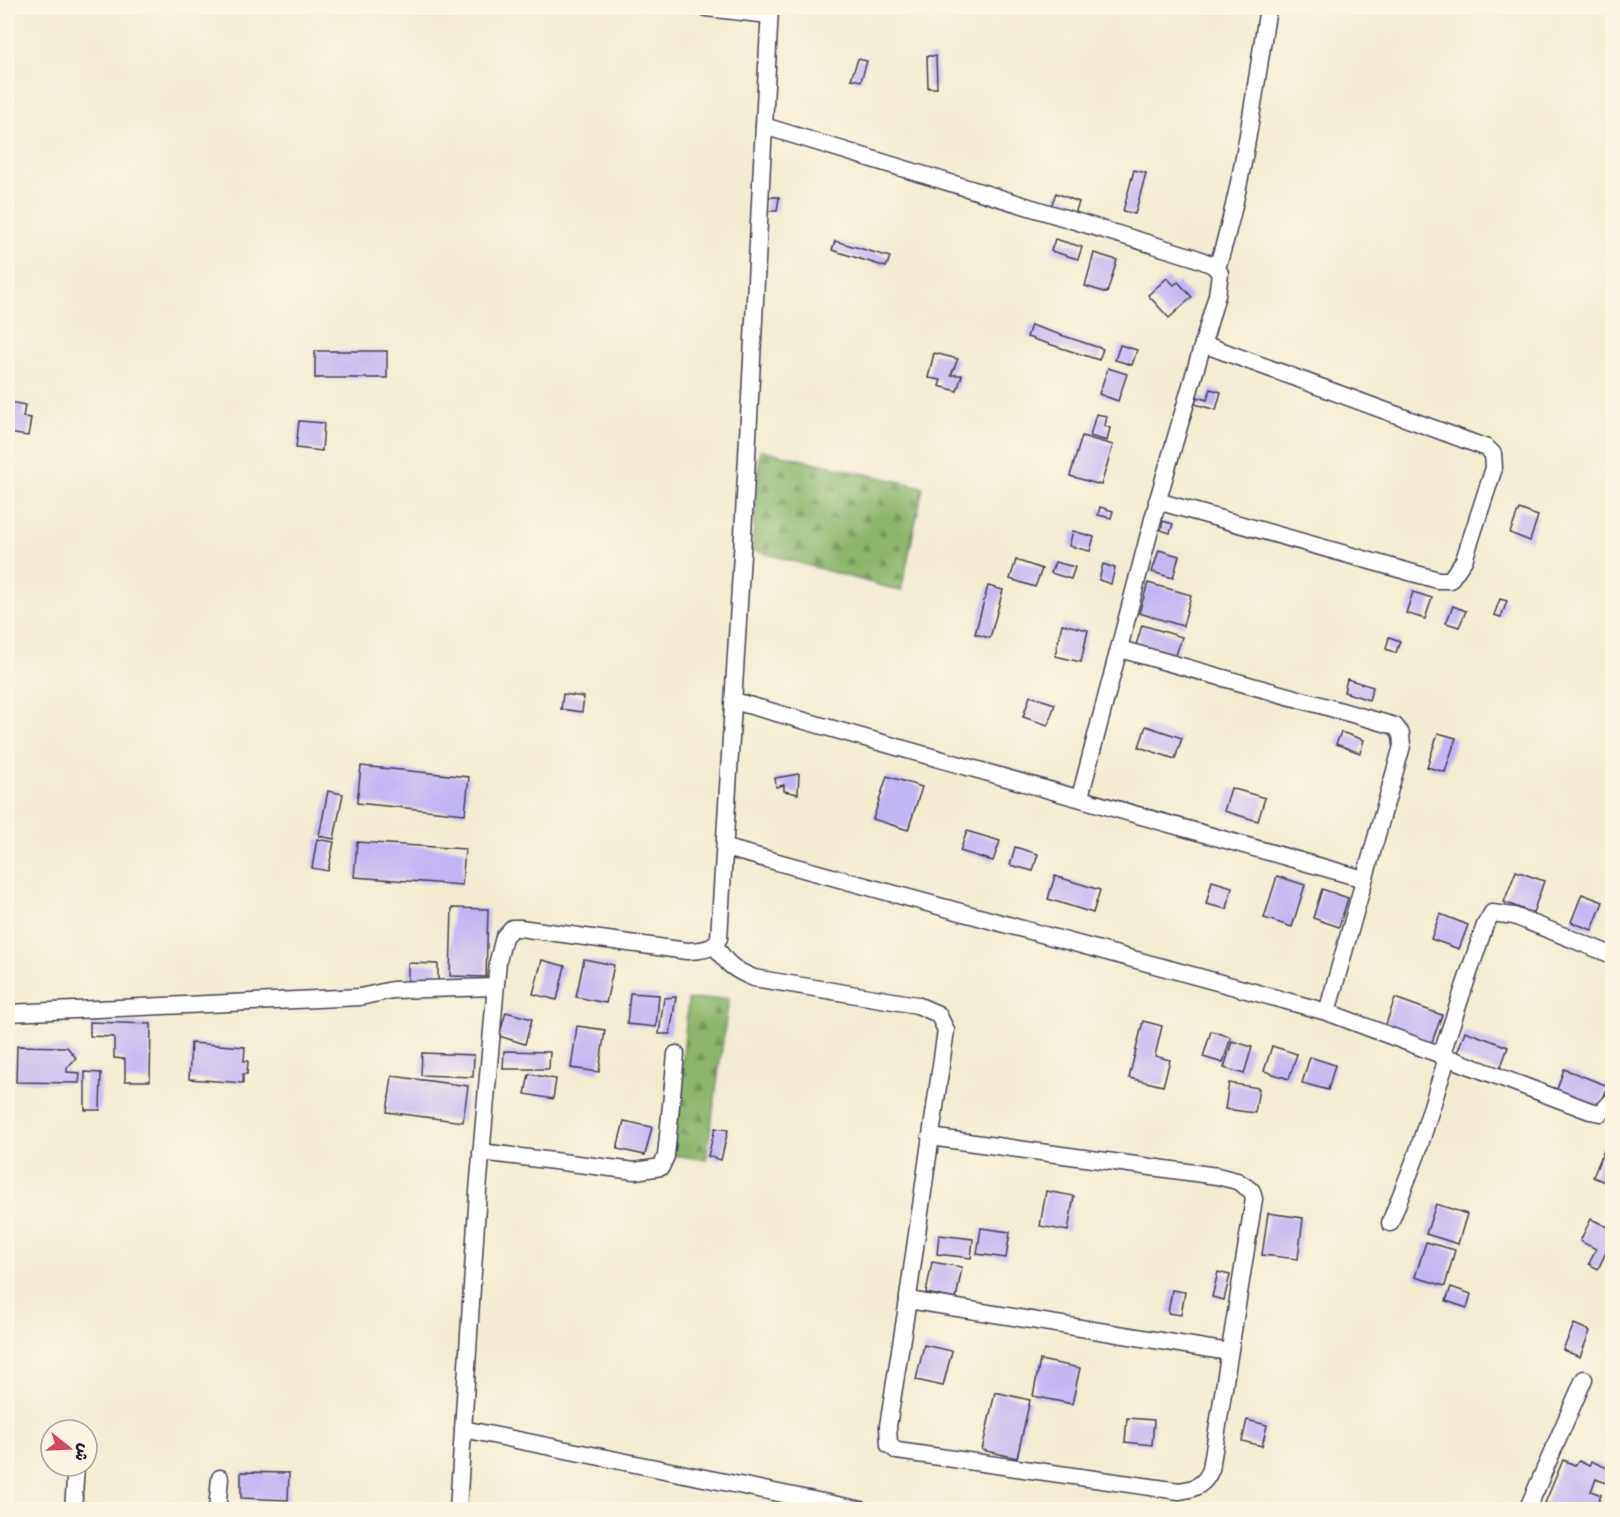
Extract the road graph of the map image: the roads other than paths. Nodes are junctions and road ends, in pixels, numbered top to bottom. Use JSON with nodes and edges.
{"nodes":[{"id":1,"x":706,"y":8,"type":"edge"},
{"id":2,"x":1268,"y":8,"type":"edge"},
{"id":3,"x":770,"y":11,"type":"edge"},
{"id":4,"x":764,"y":126,"type":"junction"},
{"id":5,"x":1217,"y":268,"type":"junction"},
{"id":6,"x":1203,"y":344,"type":"junction"},
{"id":7,"x":1157,"y":501,"type":"junction"},
{"id":8,"x":1120,"y":649,"type":"junction"},
{"id":9,"x":734,"y":701,"type":"junction"},
{"id":10,"x":1080,"y":797,"type":"junction"},
{"id":11,"x":726,"y":848,"type":"junction"},
{"id":12,"x":1364,"y":879,"type":"junction"},
{"id":13,"x":715,"y":945,"type":"junction"},
{"id":14,"x":1612,"y":955,"type":"edge"},
{"id":15,"x":495,"y":987,"type":"junction"},
{"id":16,"x":1327,"y":1012,"type":"junction"},
{"id":17,"x":8,"y":1013,"type":"edge"},
{"id":18,"x":676,"y":1054,"type":"dead end"},
{"id":19,"x":1444,"y":1057,"type":"junction"},
{"id":20,"x":1612,"y":1101,"type":"edge"},
{"id":21,"x":930,"y":1137,"type":"junction"},
{"id":22,"x":481,"y":1152,"type":"junction"},
{"id":23,"x":1390,"y":1223,"type":"dead end"},
{"id":24,"x":908,"y":1300,"type":"junction"},
{"id":25,"x":1229,"y":1352,"type":"junction"},
{"id":26,"x":1584,"y":1379,"type":"dead end"},
{"id":27,"x":463,"y":1429,"type":"junction"},
{"id":28,"x":75,"y":1478,"type":"edge"},
{"id":29,"x":220,"y":1478,"type":"dead end"},
{"id":30,"x":1532,"y":1508,"type":"edge"},
{"id":31,"x":73,"y":1509,"type":"edge"},
{"id":32,"x":217,"y":1509,"type":"edge"},
{"id":33,"x":458,"y":1509,"type":"edge"},
{"id":34,"x":862,"y":1509,"type":"edge"}],
"edges":[{"from":1,"to":3,"type":"street"},
{"from":2,"to":5,"type":"street"},
{"from":3,"to":4,"type":"street"},
{"from":4,"to":5,"type":"street"},
{"from":4,"to":9,"type":"street"},
{"from":5,"to":6,"type":"street"},
{"from":6,"to":7,"type":"street"},
{"from":6,"to":7,"type":"street"},
{"from":7,"to":8,"type":"street"},
{"from":8,"to":10,"type":"street"},
{"from":8,"to":12,"type":"street"},
{"from":9,"to":10,"type":"street"},
{"from":9,"to":11,"type":"street"},
{"from":10,"to":12,"type":"street"},
{"from":11,"to":13,"type":"street"},
{"from":11,"to":16,"type":"street"},
{"from":12,"to":16,"type":"street"},
{"from":13,"to":15,"type":"street"},
{"from":13,"to":21,"type":"street"},
{"from":14,"to":19,"type":"street"},
{"from":15,"to":17,"type":"street"},
{"from":15,"to":22,"type":"street"},
{"from":16,"to":19,"type":"street"},
{"from":18,"to":22,"type":"street"},
{"from":19,"to":20,"type":"street"},
{"from":19,"to":23,"type":"street"},
{"from":21,"to":24,"type":"street"},
{"from":21,"to":25,"type":"street"},
{"from":22,"to":27,"type":"street"},
{"from":24,"to":25,"type":"street"},
{"from":24,"to":25,"type":"street"},
{"from":26,"to":30,"type":"street"},
{"from":27,"to":33,"type":"street"},
{"from":27,"to":34,"type":"street"},
{"from":28,"to":31,"type":"street"},
{"from":29,"to":32,"type":"street"}]}
